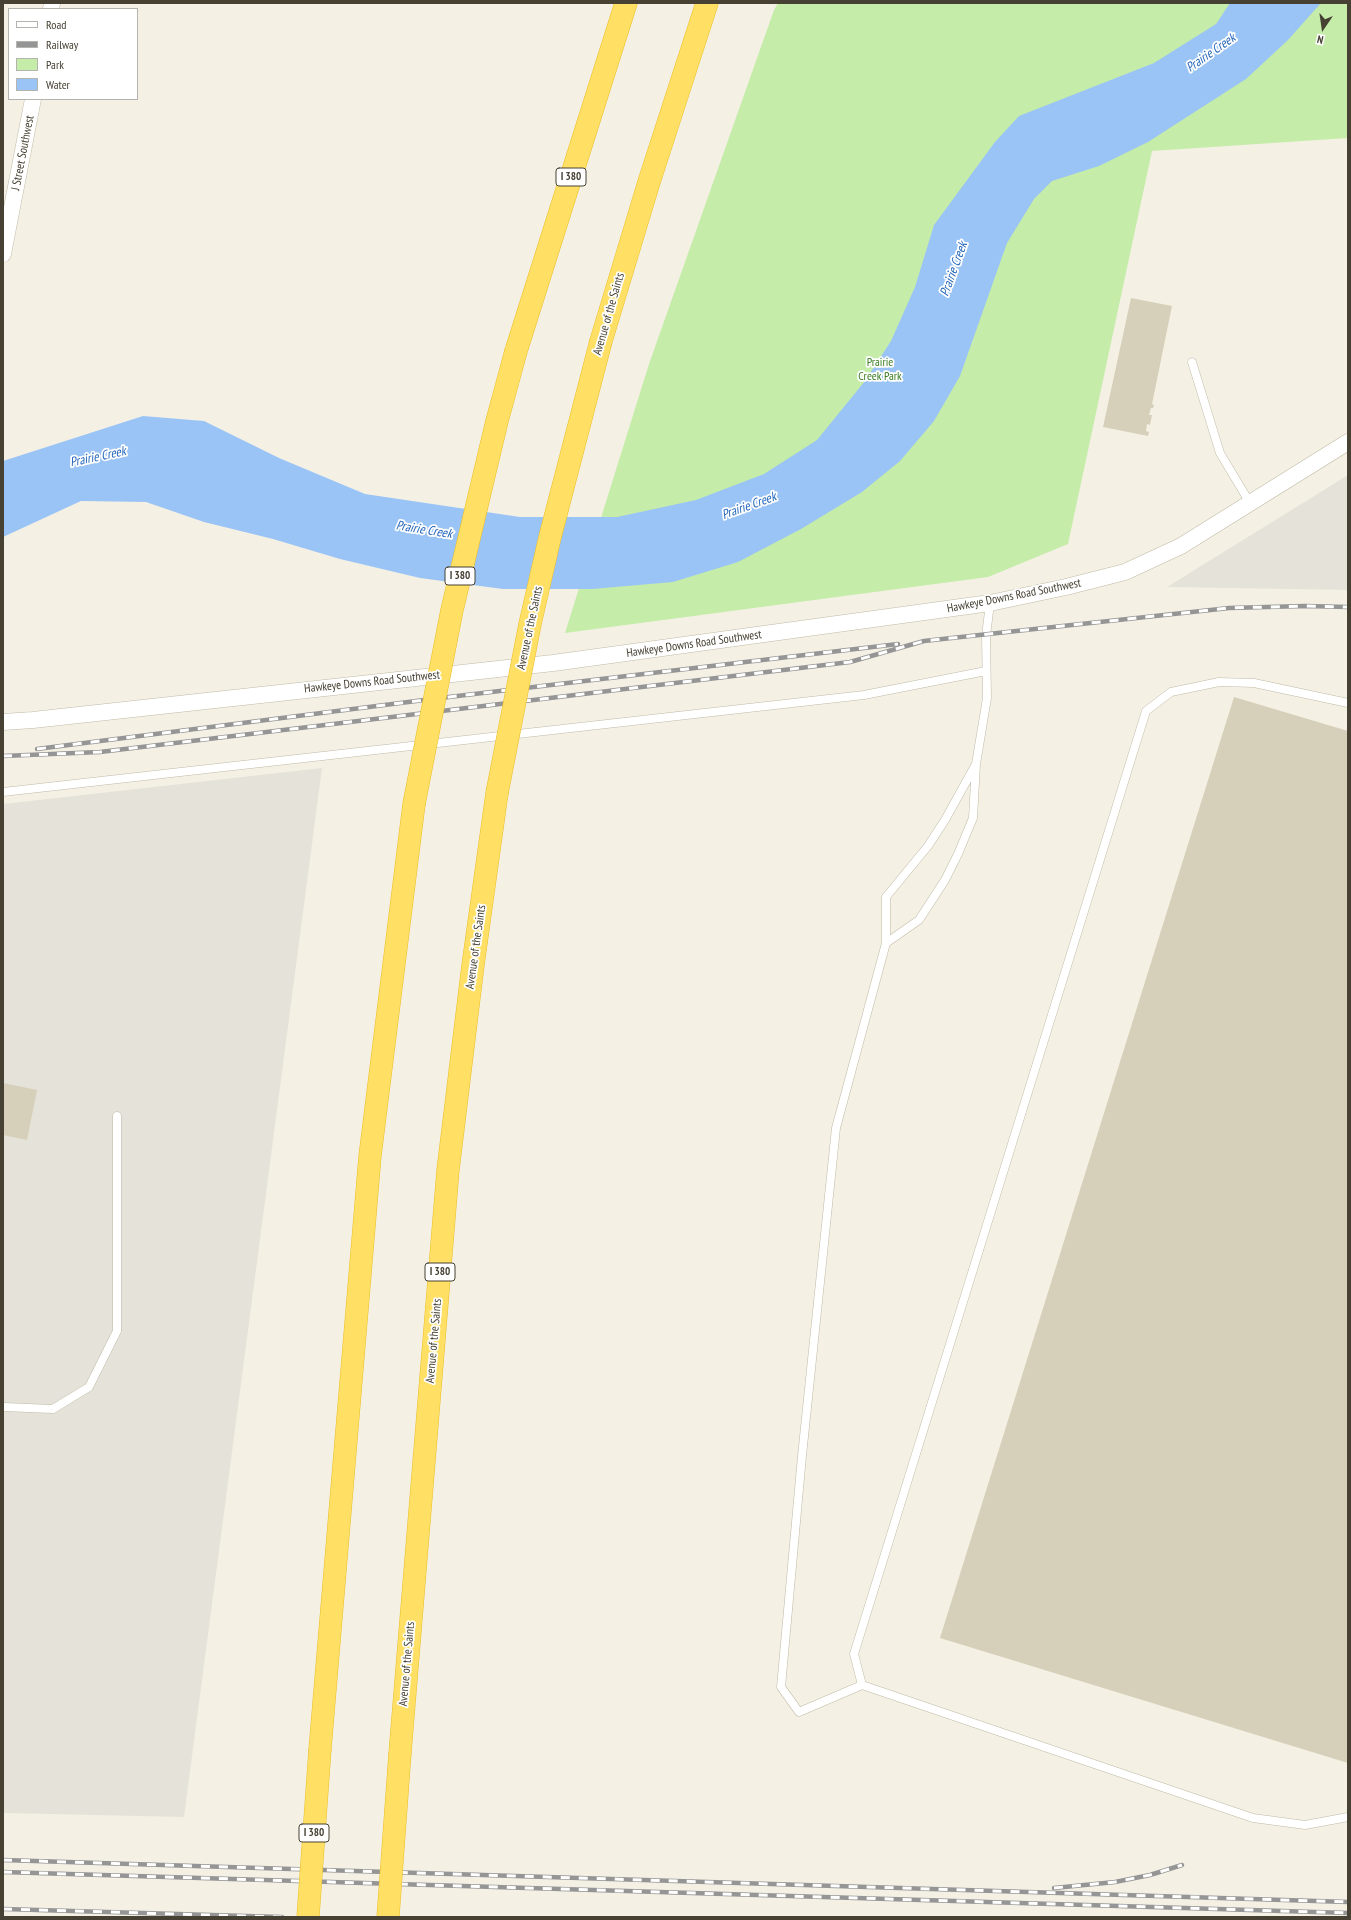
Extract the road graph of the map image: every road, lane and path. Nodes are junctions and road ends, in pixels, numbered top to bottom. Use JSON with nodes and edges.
{"nodes":[{"id":1,"x":626,"y":3,"type":"edge"},
{"id":2,"x":707,"y":3,"type":"edge"},
{"id":3,"x":33,"y":100,"type":"edge"},
{"id":4,"x":3,"y":254,"type":"edge"},
{"id":5,"x":1192,"y":362,"type":"dead end"},
{"id":6,"x":1348,"y":442,"type":"edge"},
{"id":7,"x":1250,"y":503,"type":"junction"},
{"id":8,"x":990,"y":603,"type":"junction"},
{"id":9,"x":986,"y":671,"type":"junction"},
{"id":10,"x":1348,"y":703,"type":"edge"},
{"id":11,"x":3,"y":722,"type":"edge"},
{"id":12,"x":976,"y":764,"type":"junction"},
{"id":13,"x":3,"y":792,"type":"edge"},
{"id":14,"x":886,"y":943,"type":"junction"},
{"id":15,"x":117,"y":1116,"type":"dead end"},
{"id":16,"x":3,"y":1407,"type":"edge"},
{"id":17,"x":862,"y":1685,"type":"junction"},
{"id":18,"x":1348,"y":1817,"type":"edge"},
{"id":19,"x":308,"y":1917,"type":"edge"},
{"id":20,"x":388,"y":1917,"type":"edge"}],
"edges":[{"from":1,"to":19,"type":"highway","number":"I 380","bridge":true},
{"from":2,"to":20,"type":"highway","name":"Avenue of the Saints","number":"I 380","bridge":true},
{"from":3,"to":4,"type":"street","name":"J Street Southwest"},
{"from":5,"to":7,"type":"lane"},
{"from":6,"to":7,"type":"street","name":"Hawkeye Downs Road Southwest"},
{"from":7,"to":8,"type":"street","name":"Hawkeye Downs Road Southwest"},
{"from":8,"to":9,"type":"lane"},
{"from":8,"to":11,"type":"street","name":"Hawkeye Downs Road Southwest"},
{"from":9,"to":12,"type":"lane"},
{"from":9,"to":13,"type":"lane"},
{"from":10,"to":17,"type":"lane"},
{"from":12,"to":14,"type":"lane"},
{"from":12,"to":14,"type":"lane"},
{"from":14,"to":17,"type":"lane"},
{"from":15,"to":16,"type":"lane"},
{"from":17,"to":18,"type":"lane"}]}
